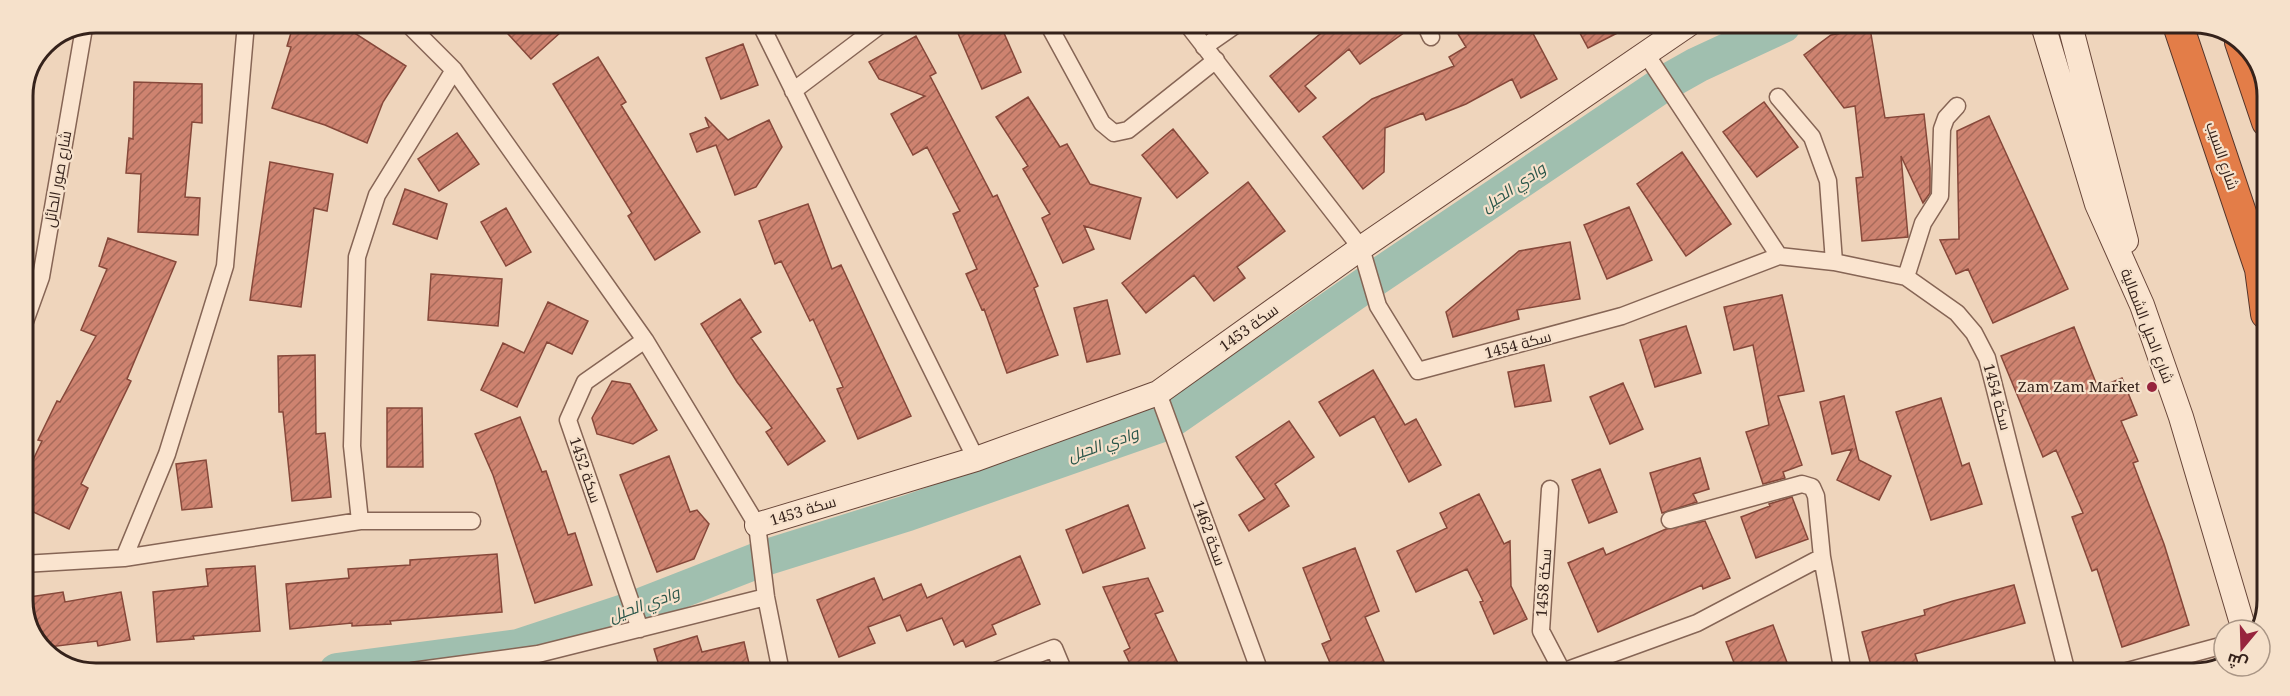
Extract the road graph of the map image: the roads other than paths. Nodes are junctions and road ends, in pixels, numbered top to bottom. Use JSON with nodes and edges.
{"nodes":[{"id":1,"x":245,"y":33,"type":"edge"},
{"id":2,"x":417,"y":33,"type":"edge"},
{"id":3,"x":765,"y":33,"type":"edge"},
{"id":4,"x":870,"y":33,"type":"edge"},
{"id":5,"x":1053,"y":33,"type":"edge"},
{"id":6,"x":1194,"y":33,"type":"edge"},
{"id":7,"x":1224,"y":33,"type":"edge"},
{"id":8,"x":1676,"y":33,"type":"edge"},
{"id":9,"x":2045,"y":33,"type":"edge"},
{"id":10,"x":2072,"y":33,"type":"edge"},
{"id":11,"x":2181,"y":33,"type":"edge"},
{"id":12,"x":83,"y":34,"type":"edge"},
{"id":13,"x":1204,"y":46,"type":"junction"},
{"id":14,"x":1646,"y":54,"type":"junction"},
{"id":15,"x":1215,"y":60,"type":"junction"},
{"id":16,"x":2246,"y":61,"type":"edge"},
{"id":17,"x":454,"y":70,"type":"junction"},
{"id":18,"x":793,"y":91,"type":"junction"},
{"id":19,"x":2257,"y":92,"type":"edge"},
{"id":20,"x":1778,"y":97,"type":"dead end"},
{"id":21,"x":1957,"y":106,"type":"dead end"},
{"id":22,"x":1361,"y":248,"type":"junction"},
{"id":23,"x":1779,"y":256,"type":"junction"},
{"id":24,"x":2257,"y":260,"type":"edge"},
{"id":25,"x":1834,"y":262,"type":"junction"},
{"id":26,"x":1906,"y":277,"type":"junction"},
{"id":27,"x":33,"y":299,"type":"edge"},
{"id":28,"x":2142,"y":305,"type":"junction"},
{"id":29,"x":645,"y":340,"type":"junction"},
{"id":30,"x":1158,"y":393,"type":"junction"},
{"id":31,"x":976,"y":459,"type":"junction"},
{"id":32,"x":1550,"y":489,"type":"dead end"},
{"id":33,"x":1670,"y":520,"type":"dead end"},
{"id":34,"x":360,"y":521,"type":"junction"},
{"id":35,"x":472,"y":521,"type":"dead end"},
{"id":36,"x":757,"y":525,"type":"junction"},
{"id":37,"x":1822,"y":557,"type":"junction"},
{"id":38,"x":124,"y":558,"type":"junction"},
{"id":39,"x":33,"y":563,"type":"edge"},
{"id":40,"x":765,"y":597,"type":"junction"},
{"id":41,"x":2240,"y":618,"type":"edge"},
{"id":42,"x":640,"y":629,"type":"junction"},
{"id":43,"x":2212,"y":648,"type":"edge"},
{"id":44,"x":471,"y":663,"type":"edge"},
{"id":45,"x":779,"y":663,"type":"edge"},
{"id":46,"x":1016,"y":663,"type":"edge"},
{"id":47,"x":1060,"y":663,"type":"edge"},
{"id":48,"x":1257,"y":663,"type":"edge"},
{"id":49,"x":1558,"y":663,"type":"edge"},
{"id":50,"x":1588,"y":663,"type":"edge"},
{"id":51,"x":1841,"y":663,"type":"edge"},
{"id":52,"x":2064,"y":663,"type":"edge"},
{"id":53,"x":2157,"y":663,"type":"edge"}],
"edges":[{"from":1,"to":38,"type":"street"},
{"from":2,"to":17,"type":"street"},
{"from":3,"to":18,"type":"street"},
{"from":4,"to":18,"type":"street"},
{"from":5,"to":15,"type":"street"},
{"from":6,"to":13,"type":"street"},
{"from":7,"to":13,"type":"street"},
{"from":8,"to":14,"type":"street","name":"سكة 1453"},
{"from":9,"to":28,"type":"street","name":"شارع الحيل الشمالية"},
{"from":10,"to":28,"type":"street"},
{"from":11,"to":24,"type":"highway","name":"شارع السيب"},
{"from":12,"to":27,"type":"street","name":"شارع صور الحائل"},
{"from":13,"to":15,"type":"street"},
{"from":14,"to":22,"type":"street","name":"سكة 1453"},
{"from":14,"to":23,"type":"street"},
{"from":15,"to":22,"type":"street"},
{"from":16,"to":19,"type":"highway"},
{"from":17,"to":29,"type":"street"},
{"from":17,"to":34,"type":"street"},
{"from":18,"to":31,"type":"street"},
{"from":20,"to":25,"type":"street"},
{"from":21,"to":26,"type":"street"},
{"from":22,"to":23,"type":"street","name":"سكة 1454"},
{"from":22,"to":30,"type":"street","name":"سكة 1453"},
{"from":23,"to":25,"type":"street","name":"سكة 1454"},
{"from":25,"to":26,"type":"street","name":"سكة 1454"},
{"from":26,"to":52,"type":"street","name":"سكة 1454"},
{"from":28,"to":41,"type":"street","name":"شارع الحيل الشمالية"},
{"from":29,"to":36,"type":"street"},
{"from":29,"to":42,"type":"street","name":"سكة 1452"},
{"from":30,"to":31,"type":"street","name":"سكة 1453"},
{"from":30,"to":48,"type":"street","name":"سكة 1462"},
{"from":31,"to":36,"type":"street","name":"سكة 1453"},
{"from":32,"to":49,"type":"street","name":"سكة 1458"},
{"from":33,"to":37,"type":"street"},
{"from":34,"to":35,"type":"street"},
{"from":34,"to":38,"type":"street"},
{"from":36,"to":40,"type":"street"},
{"from":37,"to":50,"type":"street"},
{"from":37,"to":51,"type":"street"},
{"from":38,"to":39,"type":"street"},
{"from":40,"to":42,"type":"street"},
{"from":40,"to":45,"type":"street"},
{"from":42,"to":44,"type":"street"},
{"from":43,"to":53,"type":"street"},
{"from":46,"to":47,"type":"street"}]}
